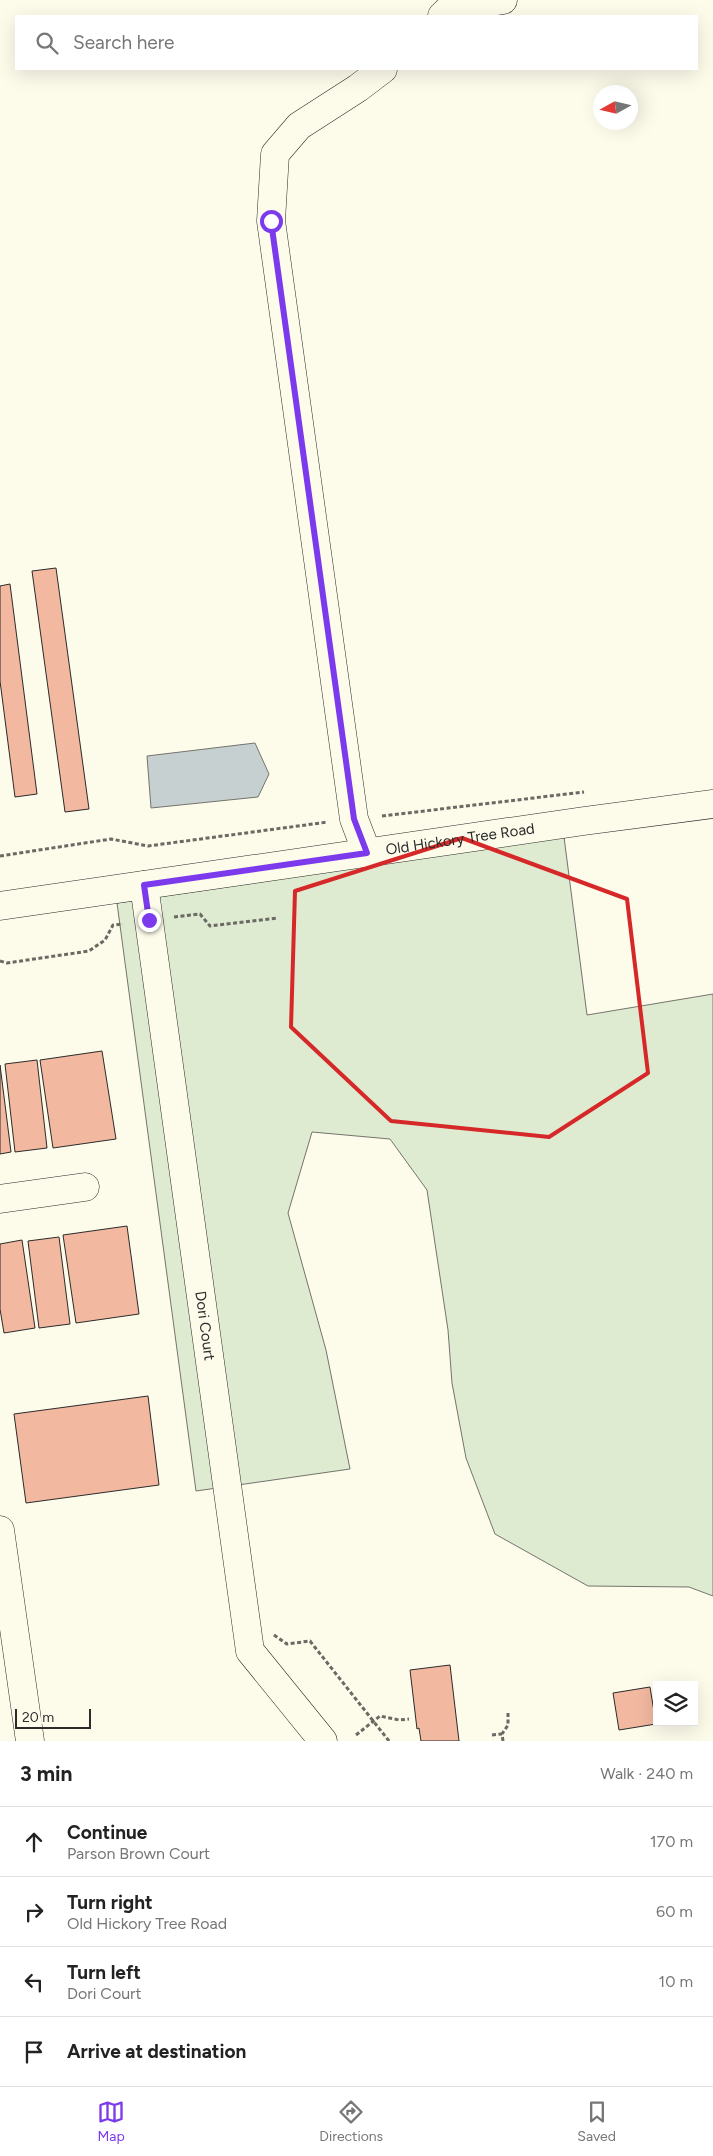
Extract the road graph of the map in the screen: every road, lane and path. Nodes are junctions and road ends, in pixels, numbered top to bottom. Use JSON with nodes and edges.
{"nodes":[{"id":1,"x":503,"y":0,"type":"edge"},
{"id":2,"x":446,"y":12,"type":"edge"},
{"id":3,"x":382,"y":70,"type":"edge"},
{"id":4,"x":713,"y":804,"type":"edge"},
{"id":5,"x":367,"y":853,"type":"junction"},
{"id":6,"x":144,"y":885,"type":"junction"},
{"id":7,"x":0,"y":906,"type":"edge"},
{"id":8,"x":84,"y":1187,"type":"dead end"},
{"id":9,"x":0,"y":1199,"type":"edge"},
{"id":10,"x":0,"y":1530,"type":"edge"},
{"id":11,"x":269,"y":1631,"type":"dead end"},
{"id":12,"x":508,"y":1713,"type":"dead end"},
{"id":13,"x":409,"y":1719,"type":"dead end"},
{"id":14,"x":373,"y":1721,"type":"junction"},
{"id":15,"x":502,"y":1734,"type":"junction"},
{"id":16,"x":492,"y":1735,"type":"dead end"},
{"id":17,"x":356,"y":1736,"type":"dead end"},
{"id":18,"x":30,"y":1741,"type":"edge"},
{"id":19,"x":323,"y":1741,"type":"edge"},
{"id":20,"x":389,"y":1741,"type":"edge"},
{"id":21,"x":503,"y":1741,"type":"edge"}],
"edges":[{"from":1,"to":2,"type":"street"},
{"from":3,"to":5,"type":"street"},
{"from":4,"to":5,"type":"street","name":"Old Hickory Tree Road"},
{"from":5,"to":6,"type":"street","name":"Old Hickory Tree Road"},
{"from":6,"to":7,"type":"street","name":"Old Hickory Tree Road"},
{"from":6,"to":19,"type":"street","name":"Dori Court"},
{"from":8,"to":9,"type":"street"},
{"from":10,"to":18,"type":"street"},
{"from":11,"to":14,"type":"path"},
{"from":12,"to":15,"type":"path"},
{"from":13,"to":14,"type":"path"},
{"from":14,"to":17,"type":"path"},
{"from":14,"to":20,"type":"path"},
{"from":15,"to":16,"type":"path"},
{"from":15,"to":21,"type":"path"}]}
